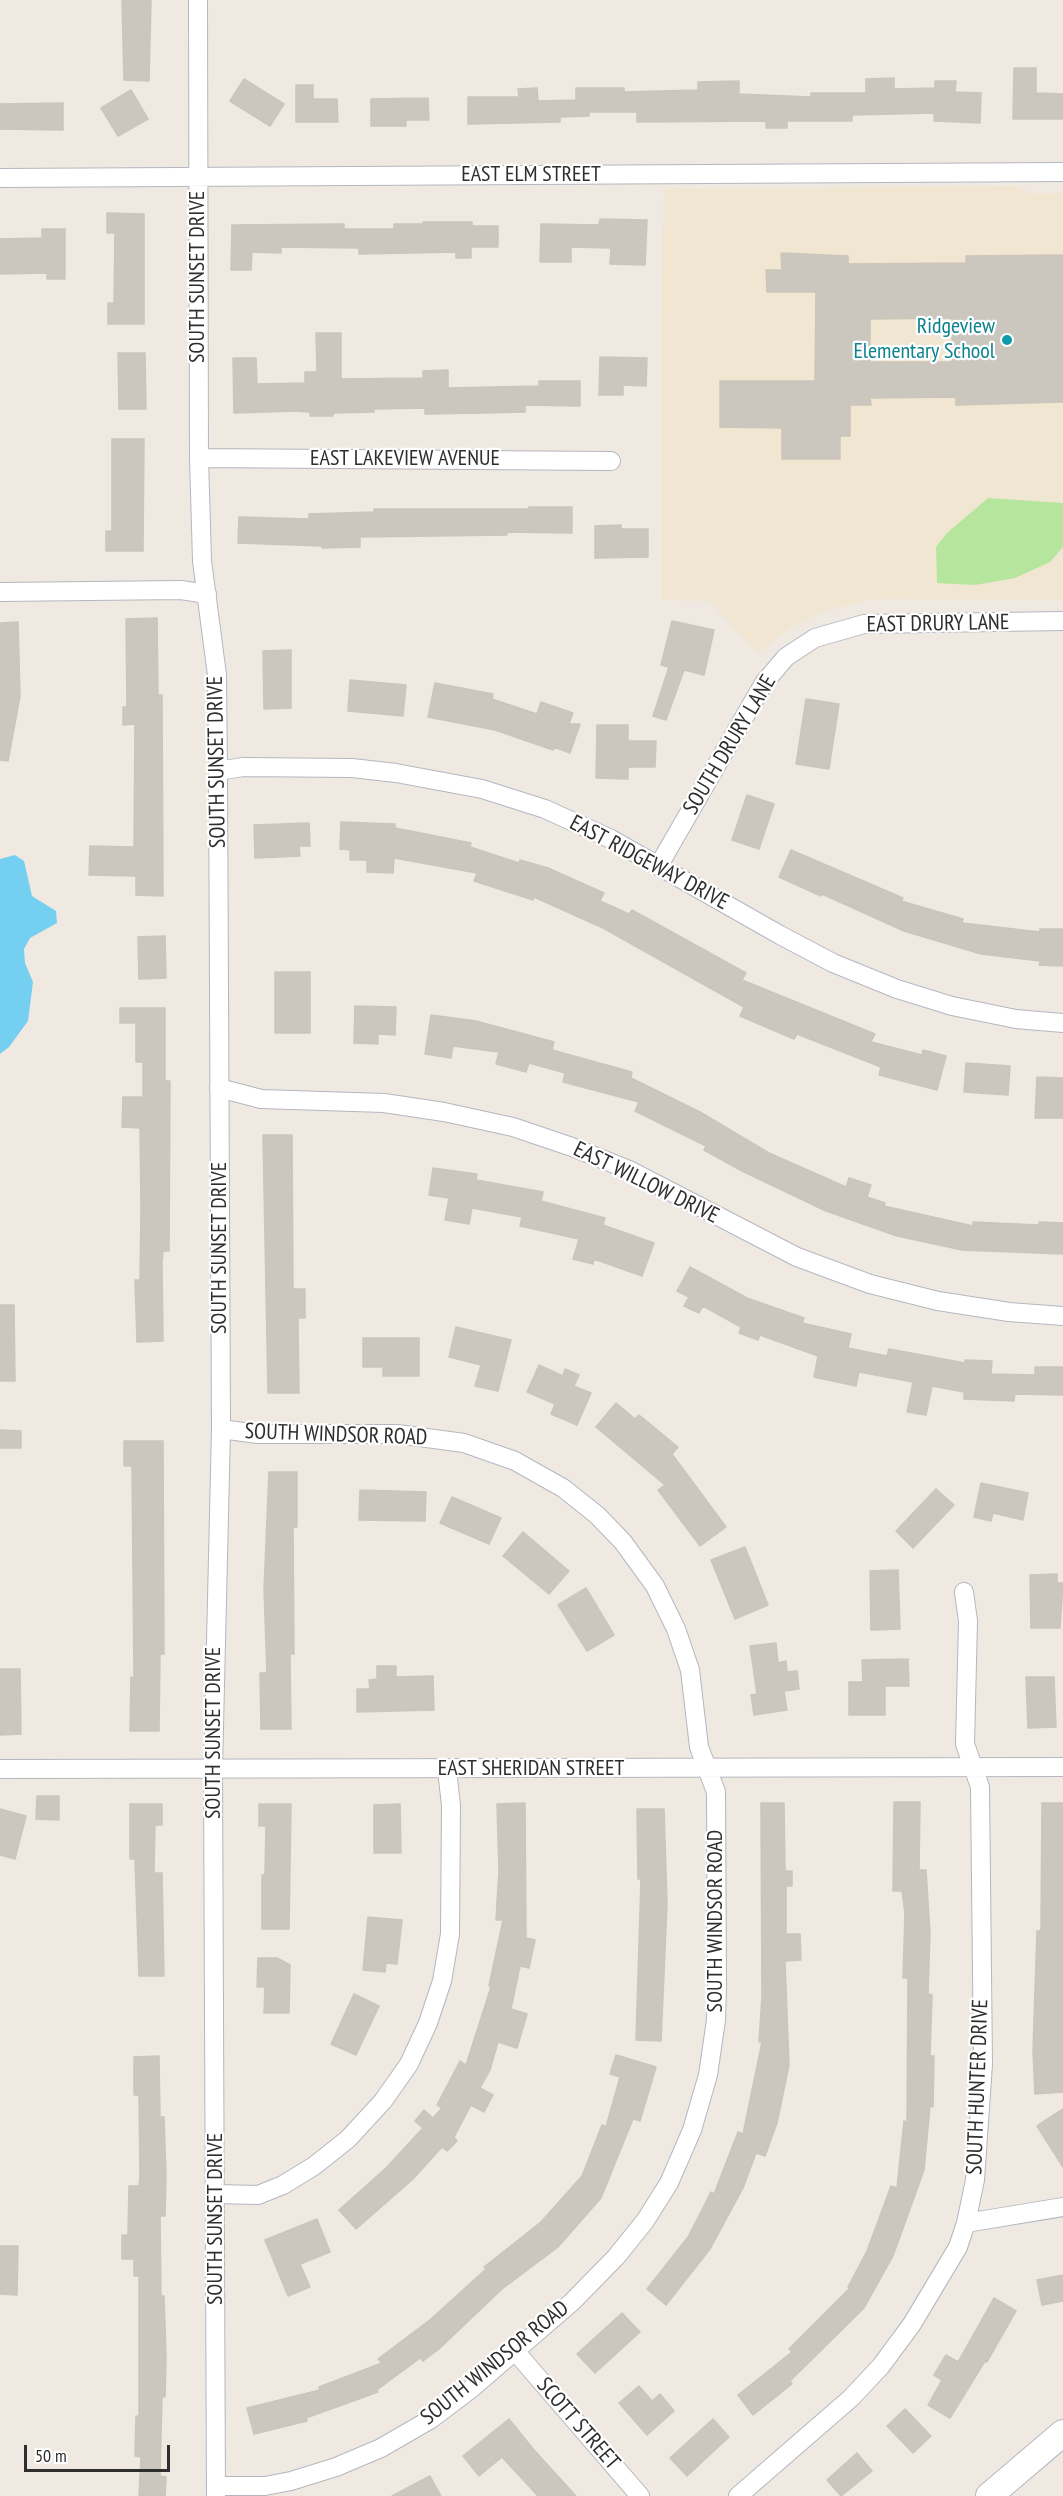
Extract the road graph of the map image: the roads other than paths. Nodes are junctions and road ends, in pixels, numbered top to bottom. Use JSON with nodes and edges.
{"nodes":[{"id":1,"x":198,"y":0,"type":"edge"},
{"id":2,"x":1063,"y":172,"type":"edge"},
{"id":3,"x":198,"y":177,"type":"junction"},
{"id":4,"x":0,"y":178,"type":"edge"},
{"id":5,"x":199,"y":458,"type":"junction"},
{"id":6,"x":611,"y":461,"type":"dead end"},
{"id":7,"x":0,"y":592,"type":"edge"},
{"id":8,"x":207,"y":594,"type":"junction"},
{"id":9,"x":1063,"y":621,"type":"edge"},
{"id":10,"x":815,"y":638,"type":"joint"},
{"id":11,"x":218,"y":771,"type":"junction"},
{"id":12,"x":659,"y":865,"type":"junction"},
{"id":13,"x":1063,"y":1023,"type":"edge"},
{"id":14,"x":219,"y":1088,"type":"junction"},
{"id":15,"x":1063,"y":1316,"type":"edge"},
{"id":16,"x":221,"y":1429,"type":"junction"},
{"id":17,"x":964,"y":1592,"type":"dead end"},
{"id":18,"x":975,"y":1767,"type":"junction"},
{"id":19,"x":1063,"y":1767,"type":"edge"},
{"id":20,"x":707,"y":1768,"type":"junction"},
{"id":21,"x":0,"y":1769,"type":"edge"},
{"id":22,"x":213,"y":1770,"type":"junction"},
{"id":23,"x":447,"y":1770,"type":"junction"},
{"id":24,"x":216,"y":2194,"type":"junction"},
{"id":25,"x":1063,"y":2207,"type":"edge"},
{"id":26,"x":966,"y":2223,"type":"junction"},
{"id":27,"x":515,"y":2352,"type":"junction"},
{"id":28,"x":1063,"y":2433,"type":"edge"},
{"id":29,"x":216,"y":2491,"type":"edge"},
{"id":30,"x":640,"y":2496,"type":"edge"},
{"id":31,"x":738,"y":2496,"type":"edge"},
{"id":32,"x":989,"y":2496,"type":"edge"}],
"edges":[{"from":1,"to":3,"type":"street","name":"SOUTH SUNSET DRIVE"},
{"from":2,"to":3,"type":"street","name":"EAST ELM STREET"},
{"from":3,"to":4,"type":"street","name":"EAST ELM STREET"},
{"from":3,"to":5,"type":"street","name":"SOUTH SUNSET DRIVE"},
{"from":5,"to":6,"type":"street","name":"EAST LAKEVIEW AVENUE"},
{"from":5,"to":8,"type":"street","name":"SOUTH SUNSET DRIVE"},
{"from":7,"to":8,"type":"street"},
{"from":8,"to":11,"type":"street","name":"SOUTH SUNSET DRIVE"},
{"from":9,"to":10,"type":"street","name":"EAST DRURY LANE"},
{"from":10,"to":12,"type":"street","name":"SOUTH DRURY LANE"},
{"from":11,"to":12,"type":"street","name":"EAST RIDGEWAY DRIVE"},
{"from":11,"to":14,"type":"street","name":"SOUTH SUNSET DRIVE"},
{"from":12,"to":13,"type":"street","name":"EAST RIDGEWAY DRIVE"},
{"from":14,"to":15,"type":"street","name":"EAST WILLOW DRIVE"},
{"from":14,"to":16,"type":"street","name":"SOUTH SUNSET DRIVE"},
{"from":16,"to":20,"type":"street","name":"SOUTH WINDSOR ROAD"},
{"from":16,"to":22,"type":"street","name":"SOUTH SUNSET DRIVE"},
{"from":17,"to":18,"type":"street","name":"SOUTH HUNTER DRIVE"},
{"from":18,"to":19,"type":"street","name":"EAST SHERIDAN STREET"},
{"from":18,"to":20,"type":"street","name":"EAST SHERIDAN STREET"},
{"from":18,"to":26,"type":"street","name":"SOUTH HUNTER DRIVE"},
{"from":20,"to":23,"type":"street","name":"EAST SHERIDAN STREET"},
{"from":20,"to":27,"type":"street","name":"SOUTH WINDSOR ROAD"},
{"from":21,"to":22,"type":"street","name":"EAST SHERIDAN STREET"},
{"from":22,"to":23,"type":"street","name":"EAST SHERIDAN STREET"},
{"from":22,"to":24,"type":"street","name":"SOUTH SUNSET DRIVE"},
{"from":23,"to":24,"type":"street"},
{"from":24,"to":29,"type":"street","name":"SOUTH SUNSET DRIVE"},
{"from":25,"to":26,"type":"street"},
{"from":26,"to":31,"type":"street","name":"SOUTH HUNTER DRIVE"},
{"from":27,"to":29,"type":"street","name":"SOUTH WINDSOR ROAD"},
{"from":27,"to":30,"type":"street","name":"SCOTT STREET"},
{"from":28,"to":32,"type":"street"}]}
